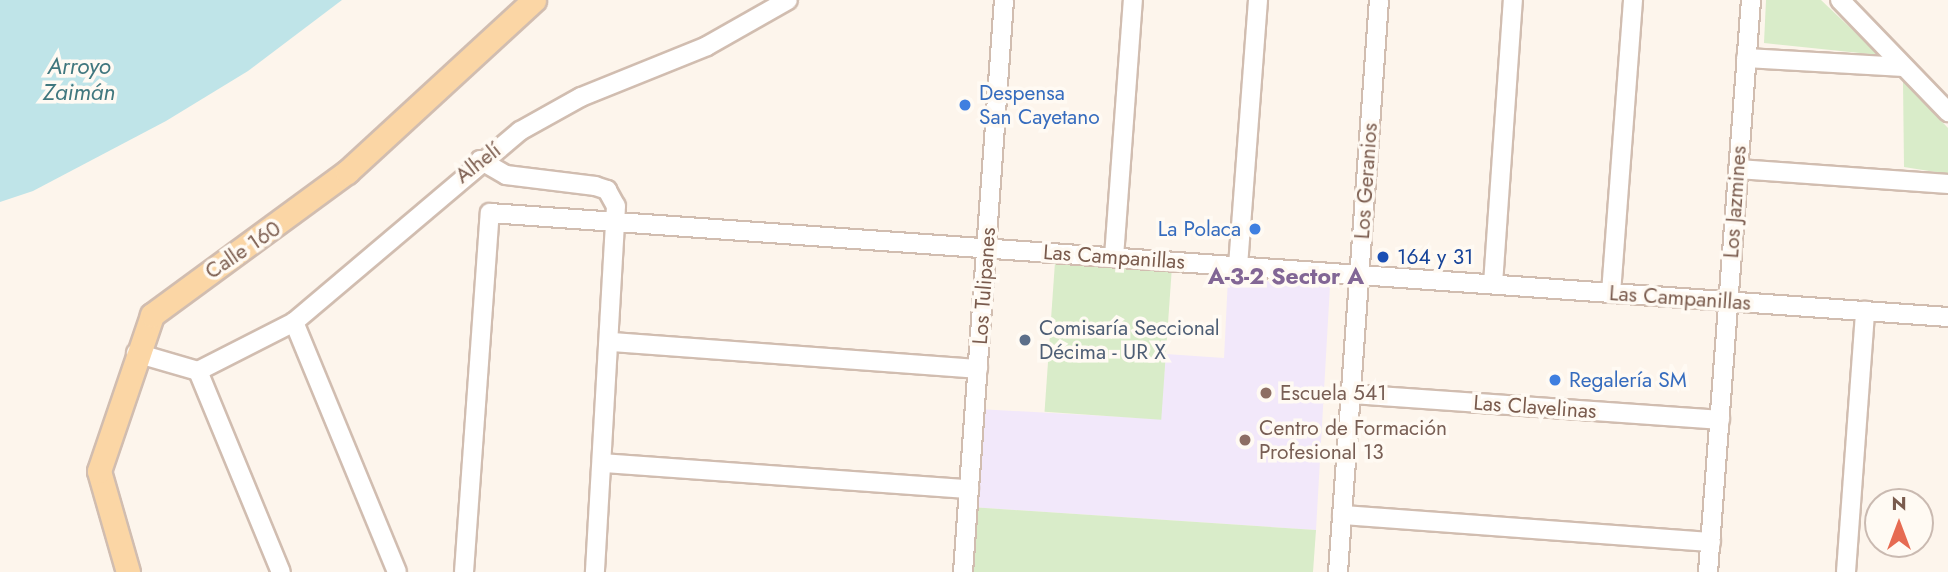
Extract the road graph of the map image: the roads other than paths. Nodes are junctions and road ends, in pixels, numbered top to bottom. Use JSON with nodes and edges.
{"nodes":[{"id":1,"x":534,"y":0,"type":"edge"},
{"id":2,"x":788,"y":0,"type":"edge"},
{"id":3,"x":1004,"y":0,"type":"edge"},
{"id":4,"x":1133,"y":0,"type":"edge"},
{"id":5,"x":1258,"y":0,"type":"edge"},
{"id":6,"x":1380,"y":0,"type":"edge"},
{"id":7,"x":1513,"y":0,"type":"edge"},
{"id":8,"x":1633,"y":0,"type":"edge"},
{"id":9,"x":1751,"y":0,"type":"edge"},
{"id":10,"x":1840,"y":0,"type":"edge"},
{"id":11,"x":1746,"y":58,"type":"junction"},
{"id":12,"x":1904,"y":67,"type":"junction"},
{"id":13,"x":1948,"y":112,"type":"edge"},
{"id":14,"x":480,"y":160,"type":"junction"},
{"id":15,"x":1738,"y":169,"type":"junction"},
{"id":16,"x":1948,"y":184,"type":"edge"},
{"id":17,"x":620,"y":222,"type":"junction"},
{"id":18,"x":986,"y":248,"type":"junction"},
{"id":19,"x":1114,"y":257,"type":"junction"},
{"id":20,"x":1238,"y":266,"type":"junction"},
{"id":21,"x":1360,"y":275,"type":"junction"},
{"id":22,"x":1493,"y":284,"type":"junction"},
{"id":23,"x":1611,"y":293,"type":"junction"},
{"id":24,"x":1728,"y":301,"type":"junction"},
{"id":25,"x":1865,"y":311,"type":"junction"},
{"id":26,"x":1948,"y":317,"type":"edge"},
{"id":27,"x":294,"y":322,"type":"junction"},
{"id":28,"x":611,"y":342,"type":"junction"},
{"id":29,"x":136,"y":353,"type":"junction"},
{"id":30,"x":978,"y":369,"type":"junction"},
{"id":31,"x":198,"y":371,"type":"junction"},
{"id":32,"x":1351,"y":394,"type":"junction"},
{"id":33,"x":1720,"y":420,"type":"junction"},
{"id":34,"x":603,"y":463,"type":"junction"},
{"id":35,"x":969,"y":489,"type":"junction"},
{"id":36,"x":1342,"y":515,"type":"junction"},
{"id":37,"x":1711,"y":542,"type":"junction"},
{"id":38,"x":128,"y":572,"type":"edge"},
{"id":39,"x":281,"y":572,"type":"edge"},
{"id":40,"x":397,"y":572,"type":"edge"},
{"id":41,"x":464,"y":572,"type":"edge"},
{"id":42,"x":595,"y":572,"type":"edge"},
{"id":43,"x":963,"y":572,"type":"edge"},
{"id":44,"x":1338,"y":572,"type":"edge"},
{"id":45,"x":1709,"y":572,"type":"edge"},
{"id":46,"x":1846,"y":572,"type":"edge"}],
"edges":[{"from":1,"to":29,"type":"main road","name":"Calle 160"},
{"from":2,"to":14,"type":"street","name":"Alhelí"},
{"from":3,"to":18,"type":"street","name":"Los Tulipanes"},
{"from":4,"to":19,"type":"street"},
{"from":5,"to":20,"type":"street"},
{"from":6,"to":21,"type":"street","name":"Los Geranios"},
{"from":7,"to":22,"type":"street"},
{"from":8,"to":23,"type":"street"},
{"from":9,"to":11,"type":"street","name":"Los Jazmines"},
{"from":10,"to":12,"type":"street"},
{"from":11,"to":12,"type":"street"},
{"from":11,"to":15,"type":"street","name":"Los Jazmines"},
{"from":12,"to":13,"type":"street"},
{"from":14,"to":17,"type":"street"},
{"from":14,"to":27,"type":"street","name":"Alhelí"},
{"from":15,"to":16,"type":"street"},
{"from":15,"to":24,"type":"street","name":"Los Jazmines"},
{"from":17,"to":18,"type":"street","name":"Las Campanillas"},
{"from":17,"to":28,"type":"street"},
{"from":17,"to":41,"type":"street","name":"Las Campanillas"},
{"from":18,"to":19,"type":"street","name":"Las Campanillas"},
{"from":18,"to":30,"type":"street","name":"Los Tulipanes"},
{"from":19,"to":20,"type":"street","name":"Las Campanillas"},
{"from":20,"to":21,"type":"street","name":"Las Campanillas"},
{"from":21,"to":22,"type":"street","name":"Las Campanillas"},
{"from":21,"to":32,"type":"street","name":"Los Geranios"},
{"from":22,"to":23,"type":"street","name":"Las Campanillas"},
{"from":23,"to":24,"type":"street","name":"Las Campanillas"},
{"from":24,"to":25,"type":"street","name":"Las Campanillas"},
{"from":24,"to":33,"type":"street","name":"Los Jazmines"},
{"from":25,"to":26,"type":"street","name":"Las Campanillas"},
{"from":25,"to":46,"type":"street"},
{"from":27,"to":31,"type":"street","name":"Alhelí"},
{"from":27,"to":40,"type":"street"},
{"from":28,"to":30,"type":"street"},
{"from":28,"to":34,"type":"street"},
{"from":29,"to":31,"type":"street"},
{"from":29,"to":38,"type":"main road","name":"Calle 160"},
{"from":30,"to":35,"type":"street","name":"Los Tulipanes"},
{"from":31,"to":39,"type":"street"},
{"from":32,"to":33,"type":"street","name":"Las Clavelinas"},
{"from":32,"to":36,"type":"street","name":"Los Geranios"},
{"from":33,"to":37,"type":"street","name":"Los Jazmines"},
{"from":34,"to":35,"type":"street"},
{"from":34,"to":42,"type":"street"},
{"from":35,"to":43,"type":"street","name":"Los Tulipanes"},
{"from":36,"to":37,"type":"street"},
{"from":36,"to":44,"type":"street","name":"Los Geranios"},
{"from":37,"to":45,"type":"street","name":"Los Jazmines"}]}
